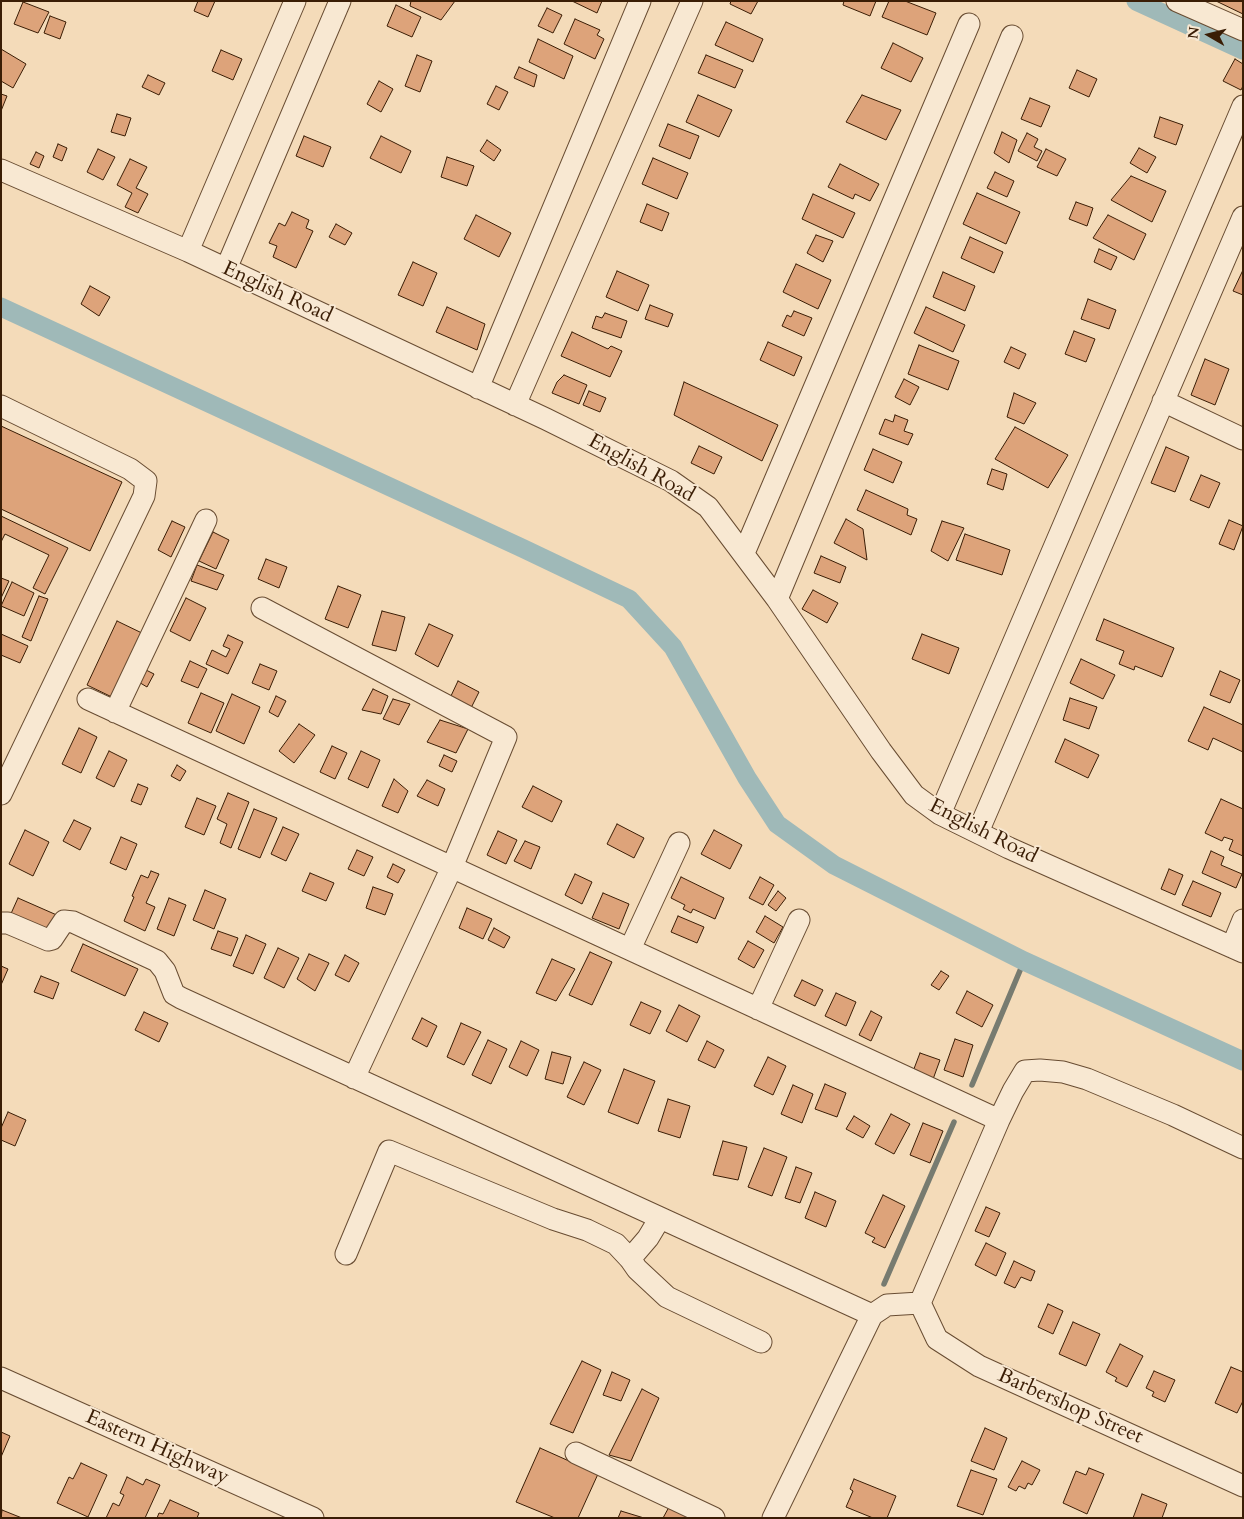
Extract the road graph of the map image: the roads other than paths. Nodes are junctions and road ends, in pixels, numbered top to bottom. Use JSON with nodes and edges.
{"nodes":[{"id":1,"x":295,"y":1,"type":"edge"},
{"id":2,"x":340,"y":1,"type":"edge"},
{"id":3,"x":640,"y":1,"type":"edge"},
{"id":4,"x":692,"y":1,"type":"edge"},
{"id":5,"x":1177,"y":1,"type":"edge"},
{"id":6,"x":969,"y":24,"type":"dead end"},
{"id":7,"x":1243,"y":30,"type":"edge"},
{"id":8,"x":1012,"y":36,"type":"dead end"},
{"id":9,"x":1243,"y":106,"type":"edge"},
{"id":10,"x":1,"y":170,"type":"edge"},
{"id":11,"x":1242,"y":220,"type":"edge"},
{"id":12,"x":188,"y":251,"type":"junction"},
{"id":13,"x":226,"y":268,"type":"junction"},
{"id":14,"x":478,"y":388,"type":"junction"},
{"id":15,"x":1163,"y":401,"type":"junction"},
{"id":16,"x":515,"y":405,"type":"junction"},
{"id":17,"x":1,"y":406,"type":"edge"},
{"id":18,"x":1243,"y":439,"type":"edge"},
{"id":19,"x":206,"y":520,"type":"dead end"},
{"id":20,"x":744,"y":553,"type":"junction"},
{"id":21,"x":777,"y":599,"type":"junction"},
{"id":22,"x":262,"y":608,"type":"dead end"},
{"id":23,"x":88,"y":700,"type":"dead end"},
{"id":24,"x":115,"y":712,"type":"junction"},
{"id":25,"x":1,"y":794,"type":"edge"},
{"id":26,"x":940,"y":814,"type":"junction"},
{"id":27,"x":978,"y":832,"type":"junction"},
{"id":28,"x":679,"y":843,"type":"dead end"},
{"id":29,"x":452,"y":867,"type":"junction"},
{"id":30,"x":799,"y":920,"type":"dead end"},
{"id":31,"x":1243,"y":920,"type":"edge"},
{"id":32,"x":1,"y":923,"type":"edge"},
{"id":33,"x":630,"y":949,"type":"junction"},
{"id":34,"x":1237,"y":949,"type":"edge"},
{"id":35,"x":758,"y":1009,"type":"junction"},
{"id":36,"x":354,"y":1078,"type":"junction"},
{"id":37,"x":999,"y":1120,"type":"junction"},
{"id":38,"x":1243,"y":1148,"type":"edge"},
{"id":39,"x":660,"y":1218,"type":"junction"},
{"id":40,"x":346,"y":1254,"type":"dead end"},
{"id":41,"x":630,"y":1259,"type":"junction"},
{"id":42,"x":920,"y":1304,"type":"junction"},
{"id":43,"x":872,"y":1315,"type":"junction"},
{"id":44,"x":761,"y":1342,"type":"dead end"},
{"id":45,"x":1,"y":1378,"type":"edge"},
{"id":46,"x":576,"y":1453,"type":"dead end"},
{"id":47,"x":1243,"y":1486,"type":"edge"},
{"id":48,"x":313,"y":1518,"type":"edge"},
{"id":49,"x":714,"y":1518,"type":"edge"},
{"id":50,"x":773,"y":1518,"type":"edge"}],
"edges":[{"from":1,"to":12,"type":"street"},
{"from":2,"to":13,"type":"street"},
{"from":3,"to":14,"type":"street"},
{"from":4,"to":16,"type":"street"},
{"from":5,"to":7,"type":"street"},
{"from":6,"to":20,"type":"street"},
{"from":8,"to":21,"type":"street"},
{"from":9,"to":26,"type":"street"},
{"from":10,"to":12,"type":"street","name":"English Road"},
{"from":11,"to":15,"type":"street"},
{"from":12,"to":13,"type":"street","name":"English Road"},
{"from":13,"to":14,"type":"street","name":"English Road"},
{"from":14,"to":16,"type":"street","name":"English Road"},
{"from":15,"to":18,"type":"street"},
{"from":15,"to":27,"type":"street"},
{"from":16,"to":20,"type":"street","name":"English Road"},
{"from":17,"to":25,"type":"street"},
{"from":19,"to":24,"type":"street"},
{"from":20,"to":21,"type":"street","name":"English Road"},
{"from":21,"to":26,"type":"street","name":"English Road"},
{"from":22,"to":29,"type":"street"},
{"from":23,"to":24,"type":"street"},
{"from":24,"to":29,"type":"street"},
{"from":26,"to":27,"type":"street","name":"English Road"},
{"from":27,"to":34,"type":"street","name":"English Road"},
{"from":28,"to":33,"type":"street"},
{"from":29,"to":33,"type":"street"},
{"from":29,"to":36,"type":"street"},
{"from":30,"to":35,"type":"street"},
{"from":31,"to":34,"type":"street"},
{"from":32,"to":36,"type":"street"},
{"from":33,"to":35,"type":"street"},
{"from":35,"to":37,"type":"street"},
{"from":36,"to":39,"type":"street"},
{"from":37,"to":38,"type":"street"},
{"from":37,"to":42,"type":"street"},
{"from":39,"to":41,"type":"street"},
{"from":39,"to":43,"type":"street"},
{"from":40,"to":41,"type":"street"},
{"from":41,"to":44,"type":"street"},
{"from":42,"to":43,"type":"street"},
{"from":42,"to":47,"type":"street","name":"Barbershop Street"},
{"from":43,"to":50,"type":"street"},
{"from":45,"to":48,"type":"street","name":"Eastern Highway"},
{"from":46,"to":49,"type":"street"}]}
